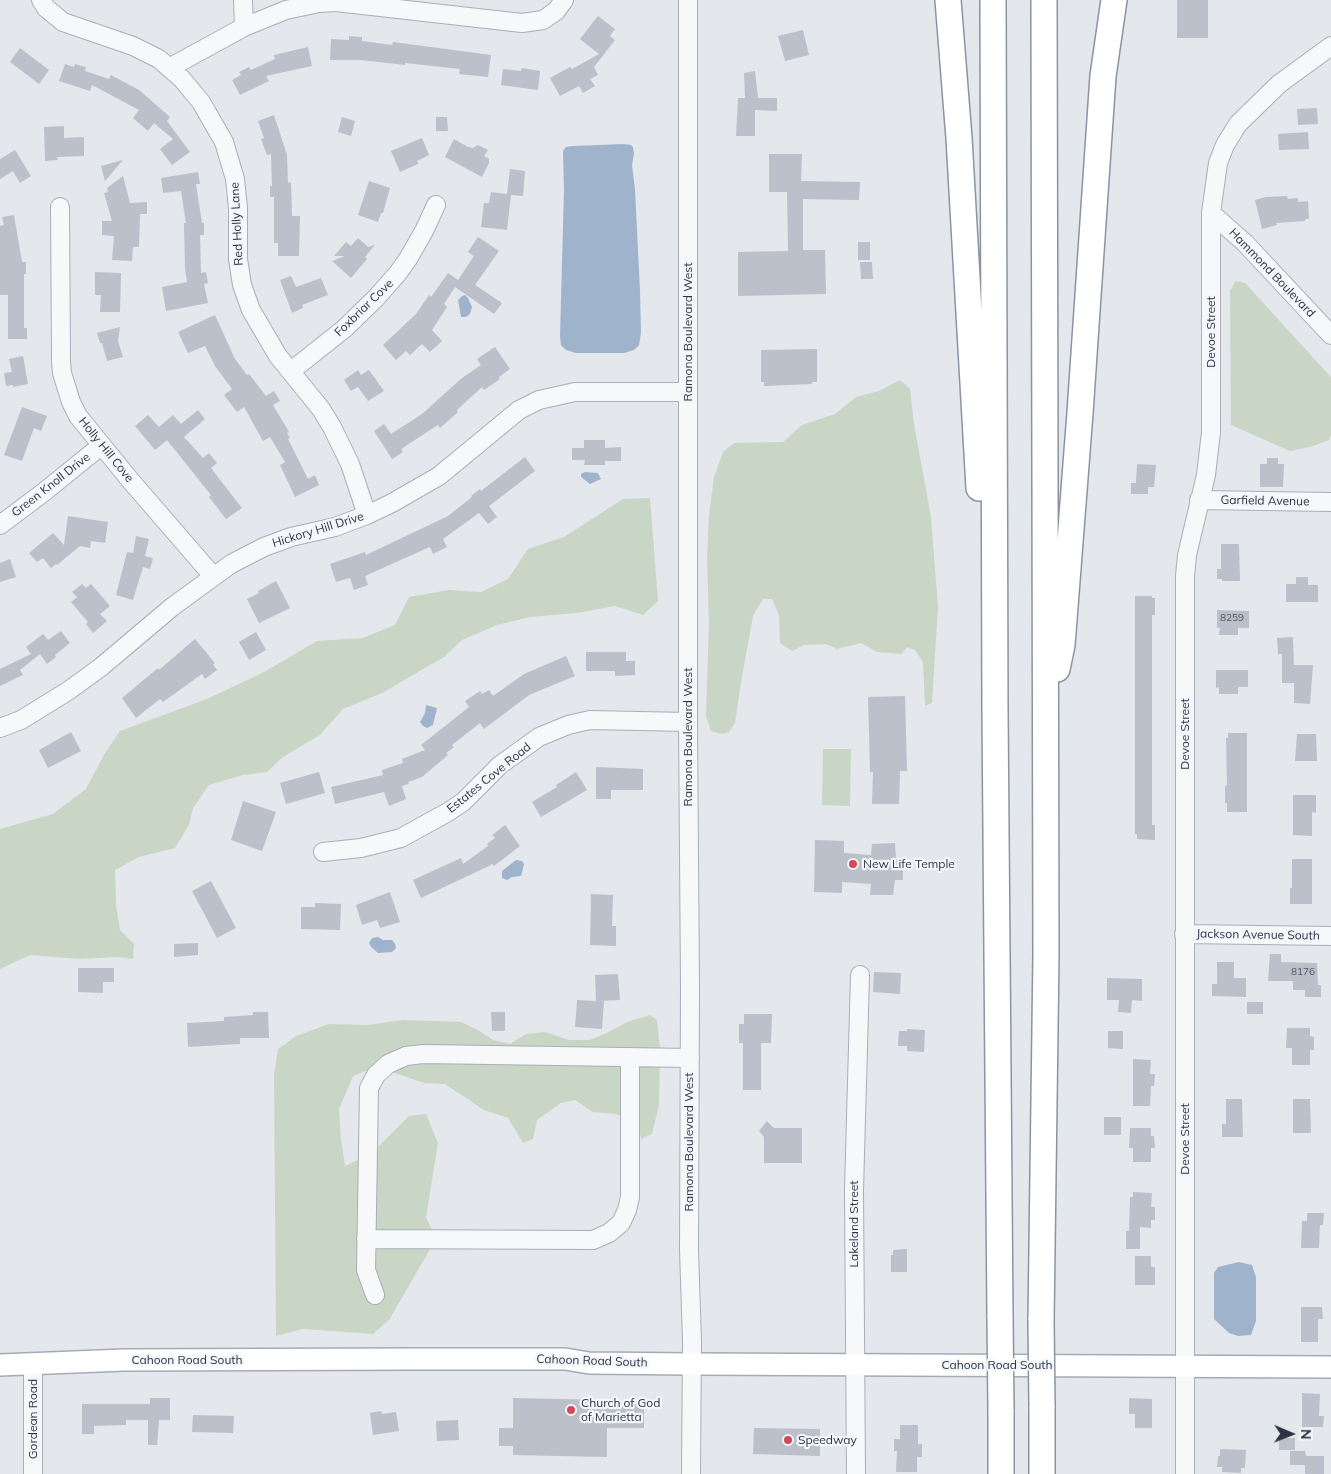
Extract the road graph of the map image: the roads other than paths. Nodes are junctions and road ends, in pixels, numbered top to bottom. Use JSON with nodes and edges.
{"nodes":[{"id":1,"x":41,"y":0,"type":"edge"},
{"id":2,"x":243,"y":0,"type":"edge"},
{"id":3,"x":564,"y":0,"type":"edge"},
{"id":4,"x":688,"y":0,"type":"edge"},
{"id":5,"x":948,"y":0,"type":"edge"},
{"id":6,"x":993,"y":0,"type":"edge"},
{"id":7,"x":1044,"y":0,"type":"edge"},
{"id":8,"x":1114,"y":0,"type":"edge"},
{"id":9,"x":404,"y":5,"type":"edge"},
{"id":10,"x":244,"y":27,"type":"junction"},
{"id":11,"x":1331,"y":46,"type":"edge"},
{"id":12,"x":169,"y":68,"type":"junction"},
{"id":13,"x":436,"y":205,"type":"dead end"},
{"id":14,"x":60,"y":207,"type":"dead end"},
{"id":15,"x":1211,"y":213,"type":"junction"},
{"id":16,"x":1331,"y":335,"type":"edge"},
{"id":17,"x":291,"y":371,"type":"junction"},
{"id":18,"x":688,"y":392,"type":"junction"},
{"id":19,"x":102,"y":445,"type":"junction"},
{"id":20,"x":1199,"y":500,"type":"junction"},
{"id":21,"x":1331,"y":502,"type":"edge"},
{"id":22,"x":367,"y":515,"type":"junction"},
{"id":23,"x":0,"y":525,"type":"edge"},
{"id":24,"x":213,"y":576,"type":"junction"},
{"id":25,"x":995,"y":710,"type":"junction"},
{"id":26,"x":688,"y":722,"type":"junction"},
{"id":27,"x":0,"y":728,"type":"edge"},
{"id":28,"x":1045,"y":730,"type":"junction"},
{"id":29,"x":323,"y":852,"type":"dead end"},
{"id":30,"x":1184,"y":934,"type":"junction"},
{"id":31,"x":1331,"y":936,"type":"edge"},
{"id":32,"x":860,"y":975,"type":"dead end"},
{"id":33,"x":630,"y":1058,"type":"junction"},
{"id":34,"x":690,"y":1058,"type":"junction"},
{"id":35,"x":366,"y":1239,"type":"junction"},
{"id":36,"x":375,"y":1295,"type":"dead end"},
{"id":37,"x":33,"y":1364,"type":"junction"},
{"id":38,"x":692,"y":1364,"type":"junction"},
{"id":39,"x":855,"y":1364,"type":"junction"},
{"id":40,"x":0,"y":1365,"type":"edge"},
{"id":41,"x":1184,"y":1365,"type":"junction"},
{"id":42,"x":1331,"y":1367,"type":"edge"},
{"id":43,"x":33,"y":1474,"type":"edge"},
{"id":44,"x":692,"y":1474,"type":"edge"},
{"id":45,"x":856,"y":1474,"type":"edge"},
{"id":46,"x":1001,"y":1474,"type":"edge"},
{"id":47,"x":1042,"y":1474,"type":"edge"},
{"id":48,"x":1185,"y":1474,"type":"edge"}],
"edges":[{"from":1,"to":12,"type":"street","name":"Red Holly Lane"},
{"from":2,"to":10,"type":"street"},
{"from":3,"to":9,"type":"street"},
{"from":4,"to":18,"type":"street","name":"Ramona Boulevard West"},
{"from":5,"to":25,"type":"highway"},
{"from":6,"to":25,"type":"highway"},
{"from":7,"to":28,"type":"highway"},
{"from":8,"to":28,"type":"highway"},
{"from":9,"to":10,"type":"street"},
{"from":10,"to":12,"type":"street"},
{"from":11,"to":15,"type":"street","name":"Devoe Street"},
{"from":12,"to":17,"type":"street","name":"Red Holly Lane"},
{"from":13,"to":17,"type":"street","name":"Foxbriar Cove"},
{"from":14,"to":19,"type":"street","name":"Holly Hill Cove"},
{"from":15,"to":16,"type":"street","name":"Hammond Boulevard"},
{"from":15,"to":20,"type":"street","name":"Devoe Street"},
{"from":17,"to":22,"type":"street","name":"Red Holly Lane"},
{"from":18,"to":22,"type":"street","name":"Hickory Hill Drive"},
{"from":18,"to":26,"type":"street","name":"Ramona Boulevard West"},
{"from":19,"to":23,"type":"street","name":"Green Knoll Drive"},
{"from":19,"to":24,"type":"street","name":"Holly Hill Cove"},
{"from":20,"to":21,"type":"street","name":"Garfield Avenue"},
{"from":20,"to":30,"type":"street","name":"Devoe Street"},
{"from":22,"to":24,"type":"street","name":"Hickory Hill Drive"},
{"from":24,"to":27,"type":"street","name":"Hickory Hill Drive"},
{"from":25,"to":46,"type":"highway","bridge":true},
{"from":26,"to":29,"type":"street","name":"Estates Cove Road"},
{"from":26,"to":34,"type":"street","name":"Ramona Boulevard West"},
{"from":28,"to":47,"type":"highway","bridge":true},
{"from":30,"to":31,"type":"street","name":"Jackson Avenue South"},
{"from":30,"to":41,"type":"street","name":"Devoe Street"},
{"from":32,"to":39,"type":"street","name":"Lakeland Street"},
{"from":33,"to":34,"type":"street"},
{"from":33,"to":35,"type":"street"},
{"from":33,"to":35,"type":"street"},
{"from":34,"to":38,"type":"street","name":"Ramona Boulevard West"},
{"from":35,"to":36,"type":"street"},
{"from":37,"to":38,"type":"main road","name":"Cahoon Road South"},
{"from":37,"to":40,"type":"main road","name":"Cahoon Road South"},
{"from":37,"to":43,"type":"street","name":"Gordean Road"},
{"from":38,"to":39,"type":"main road","name":"Cahoon Road South"},
{"from":38,"to":44,"type":"street","name":"Ramona Boulevard West"},
{"from":39,"to":41,"type":"main road","name":"Cahoon Road South"},
{"from":39,"to":45,"type":"street","name":"Lakeland Street"},
{"from":41,"to":42,"type":"main road","name":"Cahoon Road South"},
{"from":41,"to":48,"type":"street","name":"Devoe Street"}]}
